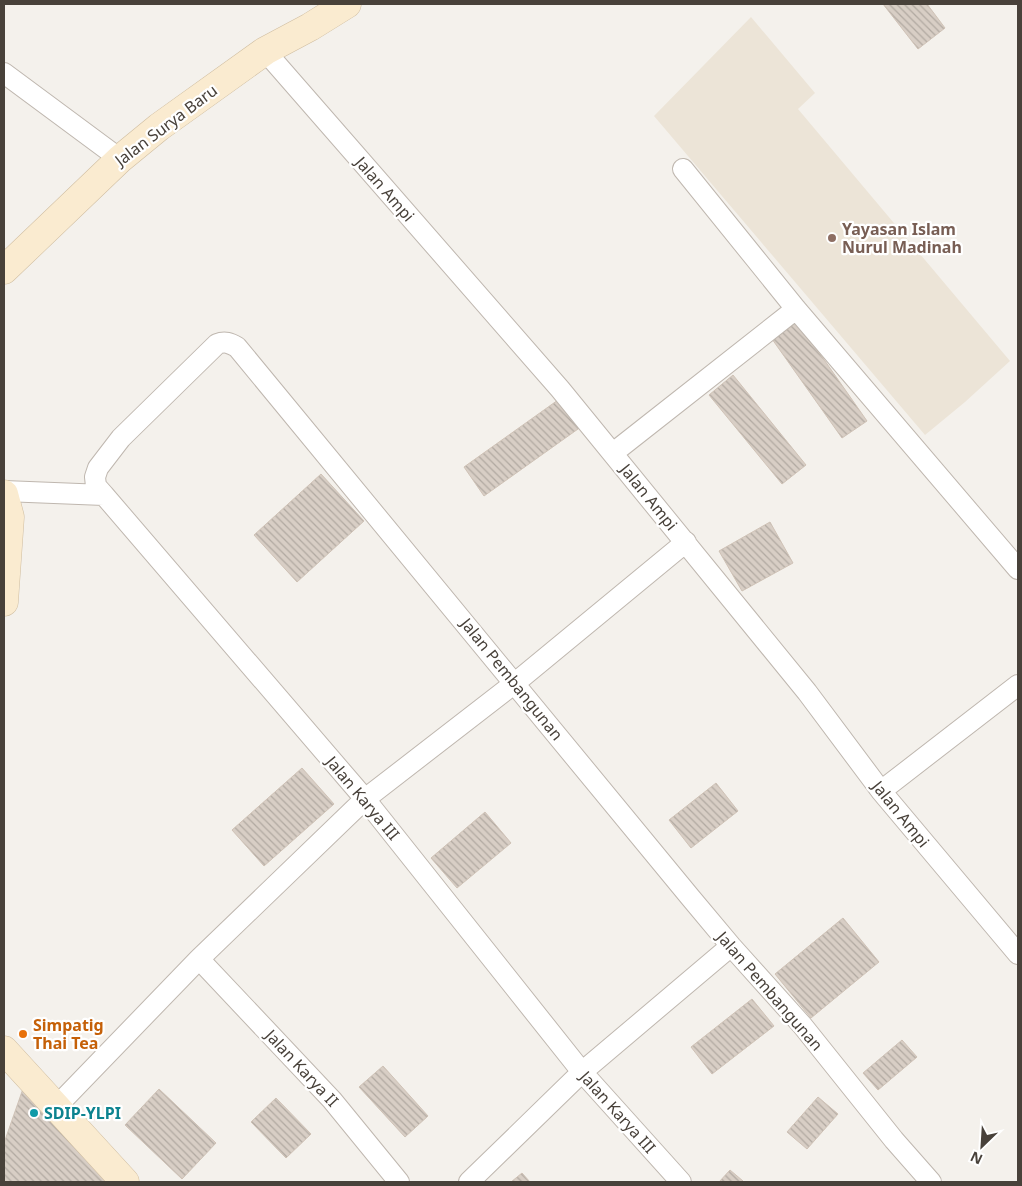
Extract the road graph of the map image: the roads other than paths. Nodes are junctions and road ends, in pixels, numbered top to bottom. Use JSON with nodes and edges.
{"nodes":[{"id":1,"x":347,"y":4,"type":"edge"},
{"id":2,"x":265,"y":51,"type":"junction"},
{"id":3,"x":4,"y":73,"type":"edge"},
{"id":4,"x":120,"y":159,"type":"junction"},
{"id":5,"x":683,"y":169,"type":"dead end"},
{"id":6,"x":8,"y":259,"type":"edge"},
{"id":7,"x":796,"y":309,"type":"junction"},
{"id":8,"x":613,"y":453,"type":"junction"},
{"id":9,"x":4,"y":493,"type":"edge"},
{"id":10,"x":104,"y":495,"type":"junction"},
{"id":11,"x":686,"y":542,"type":"junction"},
{"id":12,"x":1018,"y":569,"type":"edge"},
{"id":13,"x":4,"y":602,"type":"edge"},
{"id":14,"x":515,"y":683,"type":"junction"},
{"id":15,"x":1018,"y":685,"type":"edge"},
{"id":16,"x":881,"y":791,"type":"junction"},
{"id":17,"x":365,"y":798,"type":"junction"},
{"id":18,"x":731,"y":946,"type":"junction"},
{"id":19,"x":1018,"y":954,"type":"edge"},
{"id":20,"x":199,"y":959,"type":"junction"},
{"id":21,"x":4,"y":1050,"type":"edge"},
{"id":22,"x":582,"y":1072,"type":"junction"},
{"id":23,"x":56,"y":1106,"type":"junction"},
{"id":24,"x":125,"y":1182,"type":"edge"},
{"id":25,"x":399,"y":1182,"type":"edge"},
{"id":26,"x":469,"y":1182,"type":"edge"},
{"id":27,"x":681,"y":1182,"type":"edge"},
{"id":28,"x":930,"y":1182,"type":"edge"}],
"edges":[{"from":1,"to":2,"type":"street","name":"Jalan Surya Baru"},
{"from":2,"to":4,"type":"street","name":"Jalan Surya Baru"},
{"from":2,"to":8,"type":"street","name":"Jalan Ampi"},
{"from":3,"to":4,"type":"street"},
{"from":4,"to":6,"type":"street","name":"Jalan Surya Baru"},
{"from":5,"to":7,"type":"street"},
{"from":7,"to":8,"type":"street"},
{"from":7,"to":12,"type":"street"},
{"from":8,"to":11,"type":"street","name":"Jalan Ampi"},
{"from":9,"to":10,"type":"street"},
{"from":9,"to":13,"type":"street"},
{"from":10,"to":14,"type":"street","name":"Jalan Pembangunan"},
{"from":10,"to":17,"type":"street","name":"Jalan Karya III"},
{"from":11,"to":14,"type":"street"},
{"from":11,"to":16,"type":"street","name":"Jalan Ampi"},
{"from":14,"to":17,"type":"street"},
{"from":14,"to":18,"type":"street","name":"Jalan Pembangunan"},
{"from":15,"to":16,"type":"street"},
{"from":16,"to":19,"type":"street","name":"Jalan Ampi"},
{"from":17,"to":20,"type":"street"},
{"from":17,"to":22,"type":"street","name":"Jalan Karya III"},
{"from":18,"to":22,"type":"street"},
{"from":18,"to":28,"type":"street","name":"Jalan Pembangunan"},
{"from":20,"to":23,"type":"street"},
{"from":20,"to":25,"type":"street","name":"Jalan Karya II"},
{"from":21,"to":23,"type":"street"},
{"from":22,"to":26,"type":"street"},
{"from":22,"to":27,"type":"street","name":"Jalan Karya III"},
{"from":23,"to":24,"type":"street"}]}
